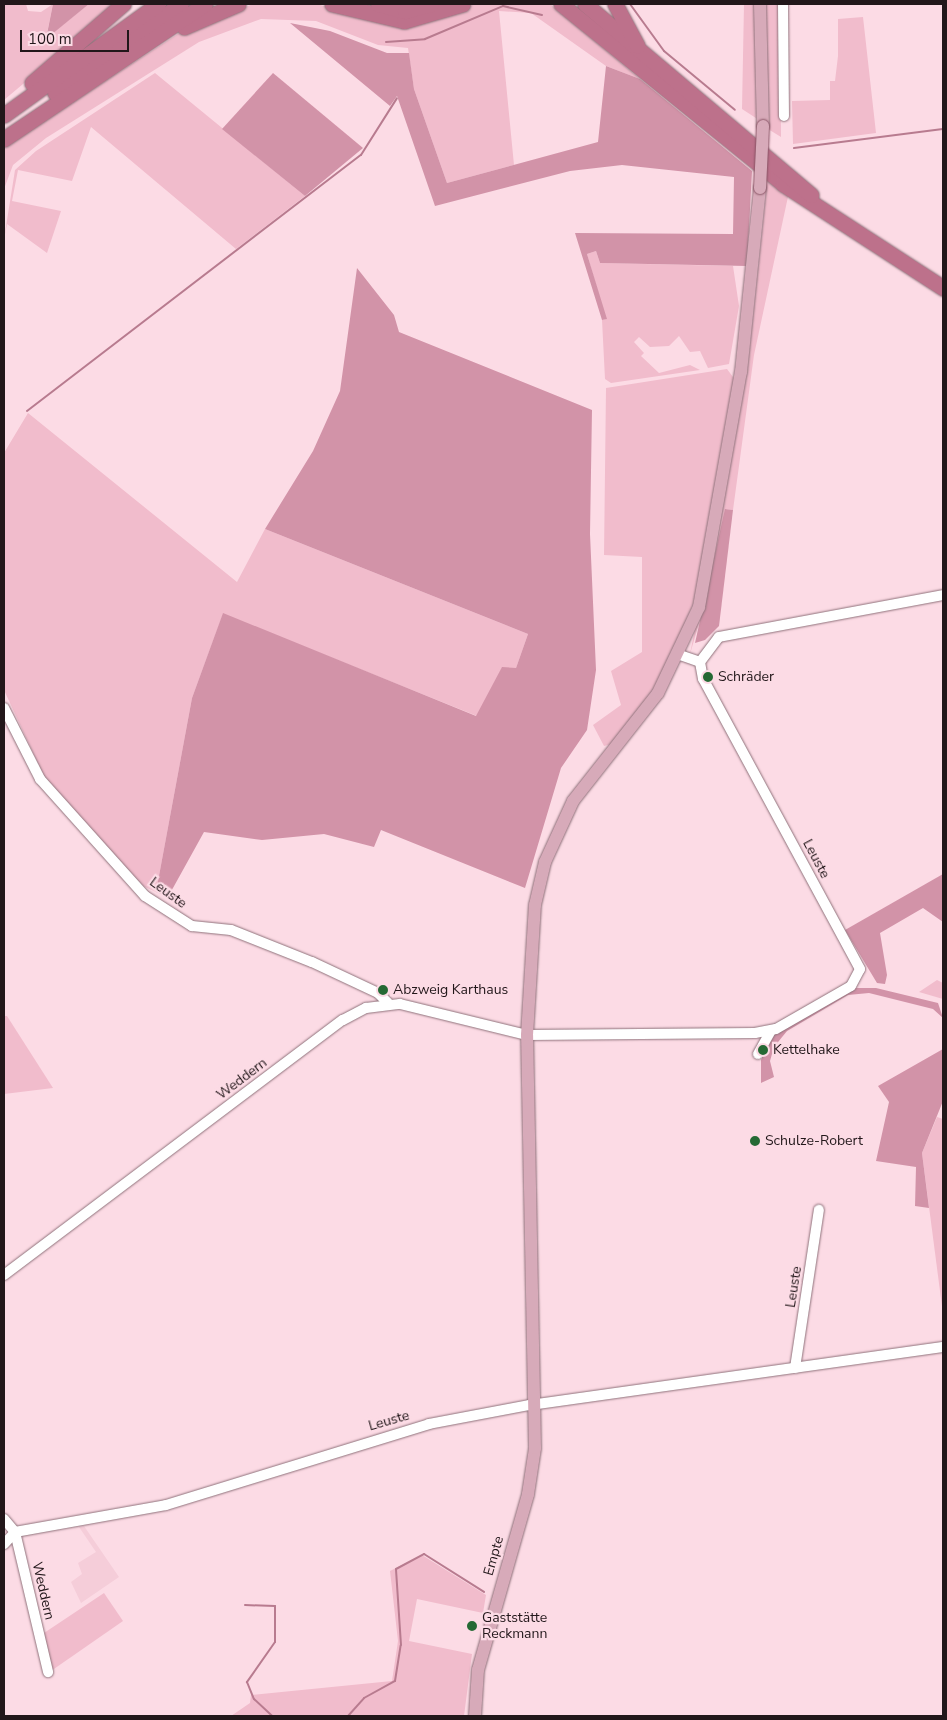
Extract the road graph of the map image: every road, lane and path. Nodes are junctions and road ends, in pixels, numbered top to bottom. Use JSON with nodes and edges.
{"nodes":[{"id":1,"x":123,"y":4,"type":"edge"},
{"id":2,"x":131,"y":4,"type":"edge"},
{"id":3,"x":158,"y":4,"type":"edge"},
{"id":4,"x":181,"y":4,"type":"edge"},
{"id":5,"x":205,"y":4,"type":"edge"},
{"id":6,"x":238,"y":4,"type":"edge"},
{"id":7,"x":332,"y":4,"type":"edge"},
{"id":8,"x":378,"y":4,"type":"edge"},
{"id":9,"x":431,"y":4,"type":"edge"},
{"id":10,"x":464,"y":4,"type":"edge"},
{"id":11,"x":561,"y":4,"type":"edge"},
{"id":12,"x":585,"y":4,"type":"edge"},
{"id":13,"x":615,"y":4,"type":"edge"},
{"id":14,"x":760,"y":4,"type":"edge"},
{"id":15,"x":783,"y":4,"type":"edge"},
{"id":16,"x":94,"y":29,"type":"junction"},
{"id":17,"x":136,"y":52,"type":"junction"},
{"id":18,"x":644,"y":57,"type":"junction"},
{"id":19,"x":4,"y":105,"type":"edge"},
{"id":20,"x":4,"y":115,"type":"edge"},
{"id":21,"x":784,"y":116,"type":"dead end"},
{"id":22,"x":4,"y":131,"type":"edge"},
{"id":23,"x":4,"y":140,"type":"edge"},
{"id":24,"x":824,"y":208,"type":"junction"},
{"id":25,"x":943,"y":288,"type":"edge"},
{"id":26,"x":943,"y":595,"type":"edge"},
{"id":27,"x":680,"y":655,"type":"junction"},
{"id":28,"x":700,"y":662,"type":"junction"},
{"id":29,"x":4,"y":708,"type":"edge"},
{"id":30,"x":388,"y":1003,"type":"junction"},
{"id":31,"x":771,"y":1031,"type":"junction"},
{"id":32,"x":748,"y":1034,"type":"junction"},
{"id":33,"x":527,"y":1035,"type":"junction"},
{"id":34,"x":819,"y":1210,"type":"dead end"},
{"id":35,"x":4,"y":1275,"type":"edge"},
{"id":36,"x":943,"y":1347,"type":"edge"},
{"id":37,"x":795,"y":1368,"type":"junction"},
{"id":38,"x":538,"y":1404,"type":"junction"},
{"id":39,"x":4,"y":1519,"type":"edge"},
{"id":40,"x":15,"y":1532,"type":"junction"},
{"id":41,"x":4,"y":1544,"type":"edge"},
{"id":42,"x":48,"y":1672,"type":"dead end"},
{"id":43,"x":475,"y":1716,"type":"edge"}],
"edges":[{"from":1,"to":16,"type":"highway"},
{"from":2,"to":16,"type":"highway"},
{"from":3,"to":20,"type":"highway"},
{"from":4,"to":22,"type":"highway"},
{"from":5,"to":17,"type":"highway"},
{"from":6,"to":17,"type":"highway"},
{"from":7,"to":10,"type":"highway"},
{"from":8,"to":9,"type":"highway"},
{"from":11,"to":24,"type":"highway"},
{"from":12,"to":18,"type":"highway"},
{"from":13,"to":18,"type":"highway"},
{"from":14,"to":27,"type":"main road","name":"Empte","bridge":true},
{"from":15,"to":21,"type":"street"},
{"from":16,"to":19,"type":"highway"},
{"from":17,"to":23,"type":"highway"},
{"from":18,"to":24,"type":"highway"},
{"from":24,"to":25,"type":"highway"},
{"from":26,"to":28,"type":"street"},
{"from":27,"to":28,"type":"street"},
{"from":27,"to":33,"type":"main road","name":"Empte"},
{"from":28,"to":31,"type":"street","name":"Leuste"},
{"from":29,"to":30,"type":"street","name":"Leuste"},
{"from":30,"to":33,"type":"street"},
{"from":30,"to":35,"type":"street","name":"Weddern"},
{"from":31,"to":32,"type":"street","name":"Leuste"},
{"from":31,"to":32,"type":"street","name":"Leuste"},
{"from":32,"to":33,"type":"street","name":"Leuste"},
{"from":33,"to":38,"type":"main road","name":"Empte"},
{"from":34,"to":37,"type":"street","name":"Leuste"},
{"from":36,"to":37,"type":"street","name":"Leuste"},
{"from":37,"to":38,"type":"street","name":"Leuste"},
{"from":38,"to":40,"type":"street","name":"Leuste"},
{"from":38,"to":43,"type":"main road","name":"Empte"},
{"from":39,"to":40,"type":"street"},
{"from":40,"to":41,"type":"street"},
{"from":40,"to":42,"type":"street","name":"Weddern"}]}
